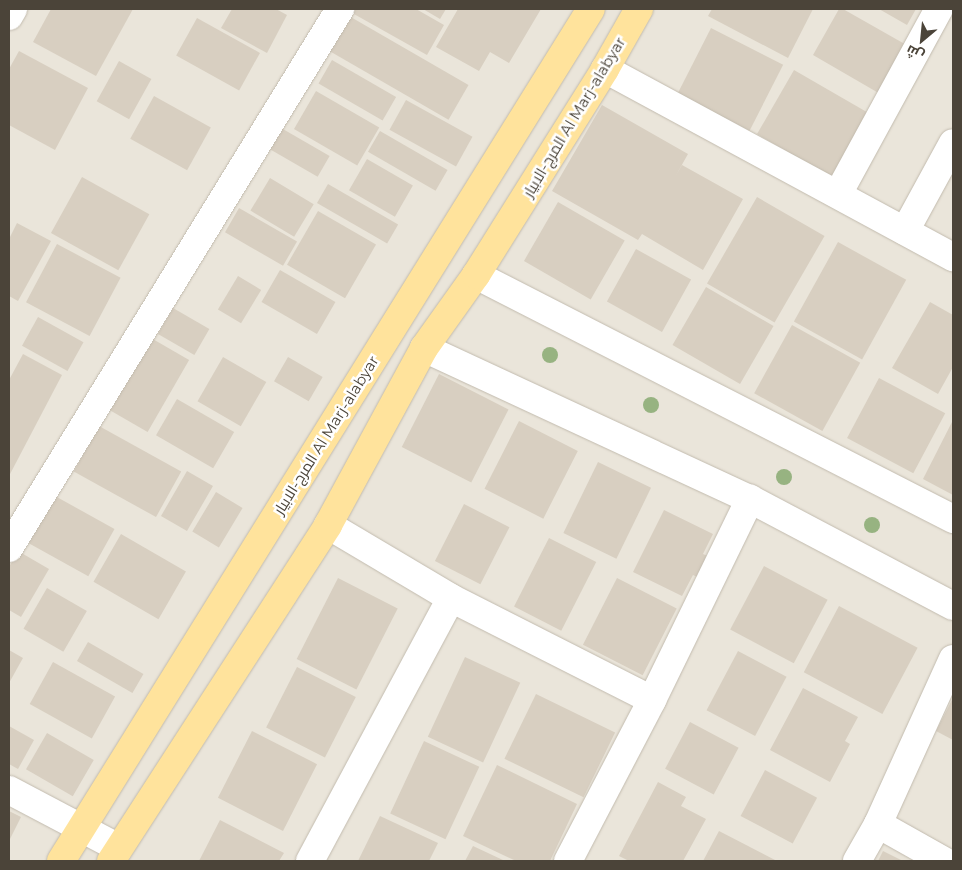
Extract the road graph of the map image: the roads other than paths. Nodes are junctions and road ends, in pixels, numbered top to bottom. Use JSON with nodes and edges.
{"nodes":[{"id":1,"x":13,"y":9,"type":"edge"},
{"id":2,"x":340,"y":9,"type":"edge"},
{"id":3,"x":591,"y":9,"type":"edge"},
{"id":4,"x":639,"y":9,"type":"edge"},
{"id":5,"x":939,"y":9,"type":"edge"},
{"id":6,"x":9,"y":16,"type":"edge"},
{"id":7,"x":605,"y":69,"type":"junction"},
{"id":8,"x":953,"y":143,"type":"edge"},
{"id":9,"x":838,"y":194,"type":"junction"},
{"id":10,"x":905,"y":232,"type":"junction"},
{"id":11,"x":953,"y":258,"type":"edge"},
{"id":12,"x":476,"y":275,"type":"junction"},
{"id":13,"x":424,"y":348,"type":"junction"},
{"id":14,"x":750,"y":499,"type":"junction"},
{"id":15,"x":953,"y":519,"type":"edge"},
{"id":16,"x":328,"y":525,"type":"junction"},
{"id":17,"x":9,"y":548,"type":"edge"},
{"id":18,"x":451,"y":598,"type":"junction"},
{"id":19,"x":953,"y":606,"type":"edge"},
{"id":20,"x":953,"y":659,"type":"edge"},
{"id":21,"x":652,"y":700,"type":"junction"},
{"id":22,"x":9,"y":790,"type":"edge"},
{"id":23,"x":878,"y":824,"type":"junction"},
{"id":24,"x":82,"y":827,"type":"junction"},
{"id":25,"x":115,"y":854,"type":"edge"},
{"id":26,"x":61,"y":861,"type":"edge"},
{"id":27,"x":310,"y":861,"type":"edge"},
{"id":28,"x":568,"y":861,"type":"edge"},
{"id":29,"x":857,"y":861,"type":"edge"},
{"id":30,"x":944,"y":861,"type":"edge"}],
"edges":[{"from":1,"to":6,"type":"street"},
{"from":2,"to":17,"type":"street"},
{"from":3,"to":24,"type":"main road","name":"المرج-الابيار Al Marj-alabyar"},
{"from":4,"to":7,"type":"main road","name":"المرج-الابيار Al Marj-alabyar"},
{"from":5,"to":9,"type":"street"},
{"from":7,"to":9,"type":"street"},
{"from":7,"to":12,"type":"main road","name":"المرج-الابيار Al Marj-alabyar"},
{"from":8,"to":10,"type":"street"},
{"from":9,"to":10,"type":"street"},
{"from":10,"to":11,"type":"street"},
{"from":12,"to":13,"type":"main road","name":"المرج-الابيار Al Marj-alabyar"},
{"from":12,"to":15,"type":"street"},
{"from":13,"to":14,"type":"street"},
{"from":13,"to":16,"type":"main road","name":"المرج-الابيار Al Marj-alabyar"},
{"from":14,"to":19,"type":"street"},
{"from":14,"to":21,"type":"street"},
{"from":16,"to":18,"type":"street"},
{"from":16,"to":25,"type":"main road","name":"المرج-الابيار Al Marj-alabyar"},
{"from":18,"to":21,"type":"street"},
{"from":18,"to":27,"type":"street"},
{"from":20,"to":23,"type":"street"},
{"from":21,"to":28,"type":"street"},
{"from":22,"to":24,"type":"street"},
{"from":23,"to":29,"type":"street"},
{"from":23,"to":30,"type":"street"},
{"from":24,"to":25,"type":"street"},
{"from":24,"to":26,"type":"main road","name":"المرج-الابيار Al Marj-alabyar"}]}
